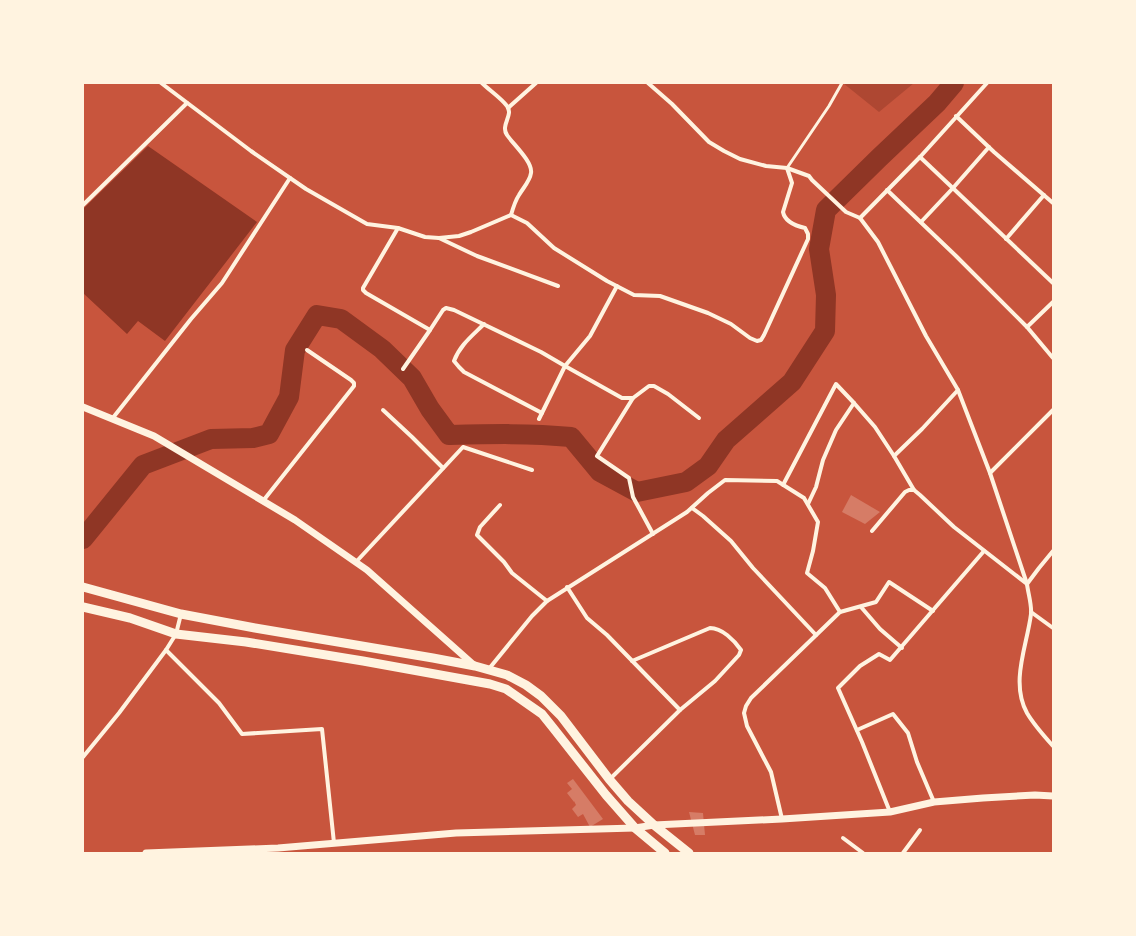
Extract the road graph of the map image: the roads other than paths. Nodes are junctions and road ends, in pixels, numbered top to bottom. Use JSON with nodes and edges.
{"nodes":[{"id":1,"x":161,"y":83,"type":"edge"},
{"id":2,"x":482,"y":83,"type":"edge"},
{"id":3,"x":536,"y":83,"type":"edge"},
{"id":4,"x":648,"y":83,"type":"edge"},
{"id":5,"x":842,"y":83,"type":"edge"},
{"id":6,"x":987,"y":83,"type":"edge"},
{"id":7,"x":187,"y":103,"type":"junction"},
{"id":8,"x":508,"y":108,"type":"junction"},
{"id":9,"x":956,"y":116,"type":"junction"},
{"id":10,"x":989,"y":147,"type":"junction"},
{"id":11,"x":920,"y":157,"type":"junction"},
{"id":12,"x":787,"y":168,"type":"junction"},
{"id":13,"x":290,"y":178,"type":"junction"},
{"id":14,"x":953,"y":188,"type":"junction"},
{"id":15,"x":887,"y":190,"type":"junction"},
{"id":16,"x":1044,"y":196,"type":"junction"},
{"id":17,"x":1053,"y":196,"type":"edge"},
{"id":18,"x":1049,"y":200,"type":"junction"},
{"id":19,"x":1053,"y":203,"type":"edge"},
{"id":20,"x":83,"y":205,"type":"edge"},
{"id":21,"x":511,"y":215,"type":"junction"},
{"id":22,"x":860,"y":218,"type":"junction"},
{"id":23,"x":921,"y":222,"type":"junction"},
{"id":24,"x":398,"y":228,"type":"junction"},
{"id":25,"x":439,"y":238,"type":"junction"},
{"id":26,"x":1006,"y":239,"type":"junction"},
{"id":27,"x":1053,"y":283,"type":"edge"},
{"id":28,"x":558,"y":286,"type":"dead end"},
{"id":29,"x":617,"y":286,"type":"junction"},
{"id":30,"x":1053,"y":302,"type":"edge"},
{"id":31,"x":484,"y":324,"type":"junction"},
{"id":32,"x":1027,"y":327,"type":"junction"},
{"id":33,"x":430,"y":330,"type":"junction"},
{"id":34,"x":307,"y":350,"type":"dead end"},
{"id":35,"x":1053,"y":358,"type":"edge"},
{"id":36,"x":565,"y":366,"type":"junction"},
{"id":37,"x":403,"y":369,"type":"dead end"},
{"id":38,"x":958,"y":390,"type":"junction"},
{"id":39,"x":633,"y":398,"type":"junction"},
{"id":40,"x":854,"y":403,"type":"junction"},
{"id":41,"x":83,"y":407,"type":"edge"},
{"id":42,"x":383,"y":410,"type":"dead end"},
{"id":43,"x":1053,"y":410,"type":"edge"},
{"id":44,"x":542,"y":413,"type":"junction"},
{"id":45,"x":699,"y":418,"type":"dead end"},
{"id":46,"x":112,"y":419,"type":"junction"},
{"id":47,"x":539,"y":419,"type":"dead end"},
{"id":48,"x":894,"y":456,"type":"junction"},
{"id":49,"x":443,"y":468,"type":"junction"},
{"id":50,"x":532,"y":470,"type":"dead end"},
{"id":51,"x":990,"y":473,"type":"junction"},
{"id":52,"x":783,"y":485,"type":"junction"},
{"id":53,"x":914,"y":490,"type":"junction"},
{"id":54,"x":263,"y":501,"type":"junction"},
{"id":55,"x":808,"y":504,"type":"junction"},
{"id":56,"x":500,"y":505,"type":"dead end"},
{"id":57,"x":692,"y":508,"type":"junction"},
{"id":58,"x":872,"y":531,"type":"dead end"},
{"id":59,"x":653,"y":534,"type":"junction"},
{"id":60,"x":984,"y":551,"type":"junction"},
{"id":61,"x":1053,"y":551,"type":"edge"},
{"id":62,"x":356,"y":562,"type":"junction"},
{"id":63,"x":1027,"y":584,"type":"junction"},
{"id":64,"x":83,"y":587,"type":"edge"},
{"id":65,"x":567,"y":587,"type":"junction"},
{"id":66,"x":547,"y":601,"type":"junction"},
{"id":67,"x":83,"y":607,"type":"edge"},
{"id":68,"x":861,"y":607,"type":"junction"},
{"id":69,"x":933,"y":611,"type":"junction"},
{"id":70,"x":840,"y":612,"type":"junction"},
{"id":71,"x":1031,"y":612,"type":"junction"},
{"id":72,"x":181,"y":614,"type":"junction"},
{"id":73,"x":1053,"y":628,"type":"edge"},
{"id":74,"x":176,"y":634,"type":"junction"},
{"id":75,"x":816,"y":635,"type":"junction"},
{"id":76,"x":902,"y":648,"type":"junction"},
{"id":77,"x":166,"y":650,"type":"junction"},
{"id":78,"x":632,"y":661,"type":"junction"},
{"id":79,"x":475,"y":666,"type":"junction"},
{"id":80,"x":488,"y":670,"type":"junction"},
{"id":81,"x":680,"y":710,"type":"junction"},
{"id":82,"x":857,"y":730,"type":"junction"},
{"id":83,"x":1053,"y":746,"type":"edge"},
{"id":84,"x":83,"y":757,"type":"edge"},
{"id":85,"x":609,"y":779,"type":"junction"},
{"id":86,"x":1053,"y":796,"type":"edge"},
{"id":87,"x":934,"y":802,"type":"junction"},
{"id":88,"x":890,"y":812,"type":"junction"},
{"id":89,"x":782,"y":819,"type":"junction"},
{"id":90,"x":654,"y":825,"type":"junction"},
{"id":91,"x":635,"y":828,"type":"junction"},
{"id":92,"x":920,"y":830,"type":"dead end"},
{"id":93,"x":843,"y":838,"type":"dead end"},
{"id":94,"x":334,"y":843,"type":"junction"},
{"id":95,"x":235,"y":851,"type":"edge"},
{"id":96,"x":146,"y":853,"type":"edge"},
{"id":97,"x":665,"y":853,"type":"edge"},
{"id":98,"x":689,"y":853,"type":"edge"},
{"id":99,"x":863,"y":853,"type":"edge"},
{"id":100,"x":903,"y":853,"type":"edge"}],
"edges":[{"from":1,"to":7,"type":"street"},
{"from":2,"to":8,"type":"street"},
{"from":3,"to":8,"type":"street"},
{"from":4,"to":12,"type":"street"},
{"from":5,"to":12,"type":"lane"},
{"from":6,"to":9,"type":"street"},
{"from":7,"to":13,"type":"street"},
{"from":7,"to":20,"type":"street"},
{"from":8,"to":21,"type":"street"},
{"from":9,"to":10,"type":"street"},
{"from":9,"to":11,"type":"street"},
{"from":10,"to":14,"type":"street"},
{"from":10,"to":16,"type":"street"},
{"from":11,"to":14,"type":"street"},
{"from":11,"to":15,"type":"street"},
{"from":12,"to":22,"type":"street"},
{"from":12,"to":29,"type":"street"},
{"from":13,"to":24,"type":"street"},
{"from":13,"to":46,"type":"street"},
{"from":14,"to":23,"type":"street"},
{"from":14,"to":26,"type":"street"},
{"from":15,"to":22,"type":"street"},
{"from":15,"to":23,"type":"street"},
{"from":16,"to":18,"type":"street"},
{"from":16,"to":26,"type":"street"},
{"from":17,"to":18,"type":"street"},
{"from":18,"to":19,"type":"street"},
{"from":21,"to":25,"type":"street"},
{"from":21,"to":29,"type":"street"},
{"from":22,"to":38,"type":"street"},
{"from":23,"to":32,"type":"street"},
{"from":24,"to":25,"type":"street"},
{"from":24,"to":33,"type":"street"},
{"from":25,"to":28,"type":"street"},
{"from":26,"to":27,"type":"street"},
{"from":29,"to":36,"type":"street"},
{"from":30,"to":32,"type":"street"},
{"from":31,"to":33,"type":"street"},
{"from":31,"to":36,"type":"street"},
{"from":31,"to":44,"type":"street"},
{"from":32,"to":35,"type":"street"},
{"from":33,"to":37,"type":"street"},
{"from":34,"to":54,"type":"street"},
{"from":36,"to":39,"type":"street"},
{"from":36,"to":44,"type":"street"},
{"from":38,"to":48,"type":"street"},
{"from":38,"to":51,"type":"street"},
{"from":39,"to":45,"type":"street"},
{"from":39,"to":59,"type":"street"},
{"from":40,"to":48,"type":"street"},
{"from":40,"to":52,"type":"street"},
{"from":40,"to":55,"type":"street"},
{"from":41,"to":46,"type":"street"},
{"from":42,"to":49,"type":"street"},
{"from":43,"to":51,"type":"street"},
{"from":44,"to":47,"type":"street"},
{"from":46,"to":54,"type":"street"},
{"from":48,"to":53,"type":"street"},
{"from":49,"to":50,"type":"street"},
{"from":49,"to":62,"type":"street"},
{"from":51,"to":63,"type":"street"},
{"from":52,"to":55,"type":"street"},
{"from":52,"to":57,"type":"street"},
{"from":53,"to":58,"type":"street"},
{"from":53,"to":60,"type":"street"},
{"from":54,"to":62,"type":"street"},
{"from":55,"to":70,"type":"street"},
{"from":56,"to":66,"type":"street"},
{"from":57,"to":59,"type":"street"},
{"from":57,"to":75,"type":"street"},
{"from":59,"to":65,"type":"street"},
{"from":60,"to":63,"type":"street"},
{"from":60,"to":69,"type":"street"},
{"from":61,"to":63,"type":"street"},
{"from":62,"to":79,"type":"street"},
{"from":63,"to":71,"type":"street"},
{"from":64,"to":72,"type":"main road"},
{"from":65,"to":66,"type":"street"},
{"from":65,"to":78,"type":"street"},
{"from":66,"to":80,"type":"street"},
{"from":67,"to":74,"type":"main road"},
{"from":68,"to":69,"type":"street"},
{"from":68,"to":70,"type":"street"},
{"from":68,"to":76,"type":"street"},
{"from":69,"to":76,"type":"street"},
{"from":70,"to":75,"type":"street"},
{"from":71,"to":73,"type":"street"},
{"from":71,"to":83,"type":"street"},
{"from":72,"to":74,"type":"street"},
{"from":72,"to":79,"type":"main road"},
{"from":74,"to":77,"type":"street"},
{"from":74,"to":91,"type":"main road"},
{"from":75,"to":89,"type":"street"},
{"from":76,"to":82,"type":"street"},
{"from":77,"to":84,"type":"street"},
{"from":77,"to":94,"type":"street"},
{"from":78,"to":81,"type":"street"},
{"from":78,"to":81,"type":"street"},
{"from":79,"to":80,"type":"main road"},
{"from":80,"to":85,"type":"main road"},
{"from":81,"to":85,"type":"street"},
{"from":82,"to":87,"type":"street"},
{"from":82,"to":88,"type":"street"},
{"from":85,"to":90,"type":"main road"},
{"from":86,"to":87,"type":"street"},
{"from":87,"to":88,"type":"street"},
{"from":88,"to":89,"type":"street"},
{"from":89,"to":90,"type":"street"},
{"from":90,"to":91,"type":"street"},
{"from":90,"to":98,"type":"main road"},
{"from":91,"to":94,"type":"street"},
{"from":91,"to":97,"type":"main road"},
{"from":92,"to":100,"type":"street"},
{"from":93,"to":99,"type":"street"},
{"from":94,"to":95,"type":"street"},
{"from":95,"to":96,"type":"street"}]}
